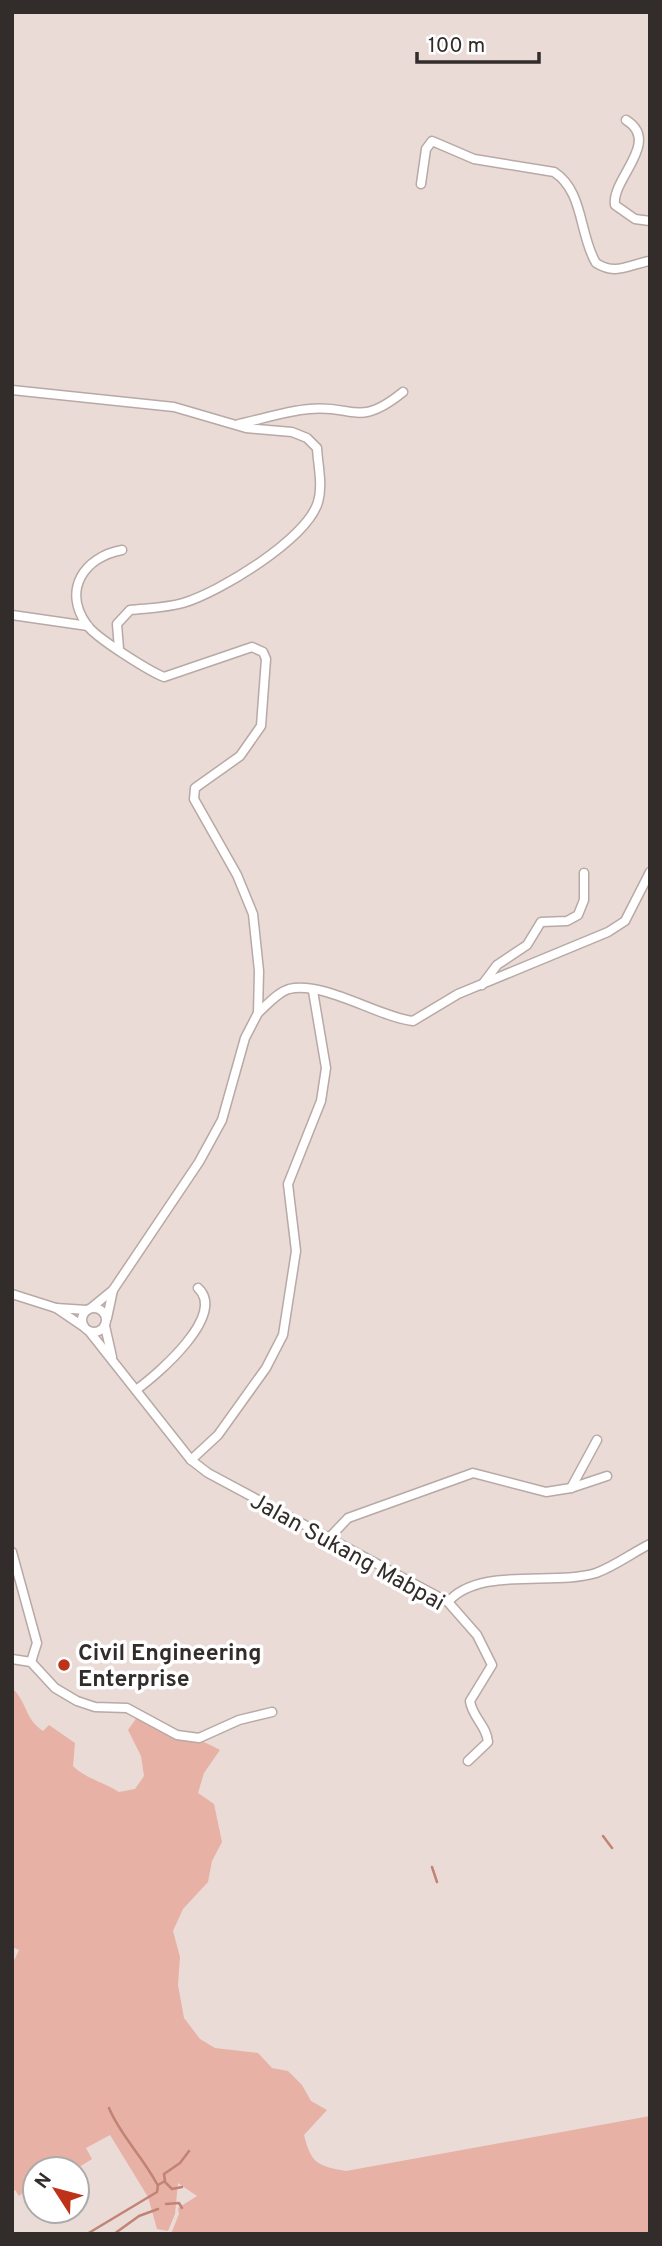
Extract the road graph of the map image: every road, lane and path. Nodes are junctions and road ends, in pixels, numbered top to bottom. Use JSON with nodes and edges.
{"nodes":[{"id":1,"x":626,"y":120,"type":"dead end"},
{"id":2,"x":421,"y":184,"type":"dead end"},
{"id":3,"x":650,"y":221,"type":"edge"},
{"id":4,"x":650,"y":261,"type":"edge"},
{"id":5,"x":12,"y":390,"type":"edge"},
{"id":6,"x":403,"y":392,"type":"dead end"},
{"id":7,"x":239,"y":424,"type":"junction"},
{"id":8,"x":122,"y":550,"type":"dead end"},
{"id":9,"x":12,"y":615,"type":"edge"},
{"id":10,"x":88,"y":626,"type":"junction"},
{"id":11,"x":119,"y":649,"type":"junction"},
{"id":12,"x":650,"y":872,"type":"edge"},
{"id":13,"x":584,"y":873,"type":"dead end"},
{"id":14,"x":482,"y":985,"type":"junction"},
{"id":15,"x":313,"y":991,"type":"junction"},
{"id":16,"x":258,"y":1013,"type":"junction"},
{"id":17,"x":198,"y":1288,"type":"dead end"},
{"id":18,"x":113,"y":1290,"type":"junction"},
{"id":19,"x":12,"y":1294,"type":"edge"},
{"id":20,"x":56,"y":1308,"type":"junction"},
{"id":21,"x":89,"y":1309,"type":"junction"},
{"id":22,"x":106,"y":1323,"type":"junction"},
{"id":23,"x":87,"y":1329,"type":"junction"},
{"id":24,"x":113,"y":1362,"type":"junction"},
{"id":25,"x":135,"y":1390,"type":"junction"},
{"id":26,"x":597,"y":1440,"type":"dead end"},
{"id":27,"x":191,"y":1460,"type":"junction"},
{"id":28,"x":607,"y":1476,"type":"dead end"},
{"id":29,"x":571,"y":1488,"type":"junction"},
{"id":30,"x":329,"y":1538,"type":"junction"},
{"id":31,"x":650,"y":1544,"type":"edge"},
{"id":32,"x":12,"y":1552,"type":"edge"},
{"id":33,"x":15,"y":1566,"type":"edge"},
{"id":34,"x":448,"y":1602,"type":"junction"},
{"id":35,"x":12,"y":1659,"type":"edge"},
{"id":36,"x":31,"y":1662,"type":"junction"},
{"id":37,"x":272,"y":1712,"type":"dead end"},
{"id":38,"x":468,"y":1761,"type":"dead end"}],
"edges":[{"from":1,"to":3,"type":"street"},
{"from":2,"to":4,"type":"street"},
{"from":5,"to":7,"type":"street"},
{"from":6,"to":7,"type":"street"},
{"from":7,"to":11,"type":"street"},
{"from":8,"to":10,"type":"street"},
{"from":9,"to":10,"type":"street"},
{"from":10,"to":11,"type":"street"},
{"from":11,"to":16,"type":"street"},
{"from":12,"to":14,"type":"street"},
{"from":13,"to":14,"type":"street"},
{"from":14,"to":15,"type":"street"},
{"from":15,"to":16,"type":"street"},
{"from":15,"to":27,"type":"street"},
{"from":16,"to":18,"type":"street"},
{"from":17,"to":25,"type":"street"},
{"from":18,"to":21,"type":"street"},
{"from":18,"to":22,"type":"street"},
{"from":19,"to":20,"type":"street","name":"Jalan Sukang Mabpai"},
{"from":20,"to":21,"type":"street","name":"Jalan Sukang Mabpai"},
{"from":20,"to":23,"type":"street","name":"Jalan Sukang Mabpai"},
{"from":21,"to":22,"type":"street"},
{"from":21,"to":23,"type":"street"},
{"from":22,"to":23,"type":"street"},
{"from":22,"to":24,"type":"street","name":"Jalan Sukang Mabpai"},
{"from":23,"to":24,"type":"street","name":"Jalan Sukang Mabpai"},
{"from":24,"to":25,"type":"street","name":"Jalan Sukang Mabpai"},
{"from":25,"to":27,"type":"street","name":"Jalan Sukang Mabpai"},
{"from":26,"to":29,"type":"street"},
{"from":27,"to":30,"type":"street","name":"Jalan Sukang Mabpai"},
{"from":28,"to":29,"type":"street"},
{"from":29,"to":30,"type":"street"},
{"from":30,"to":34,"type":"street","name":"Jalan Sukang Mabpai"},
{"from":31,"to":34,"type":"street"},
{"from":32,"to":33,"type":"street"},
{"from":33,"to":36,"type":"street"},
{"from":34,"to":38,"type":"street","name":"Jalan Sukang Mabpai"},
{"from":35,"to":36,"type":"street"},
{"from":36,"to":37,"type":"street"}]}
